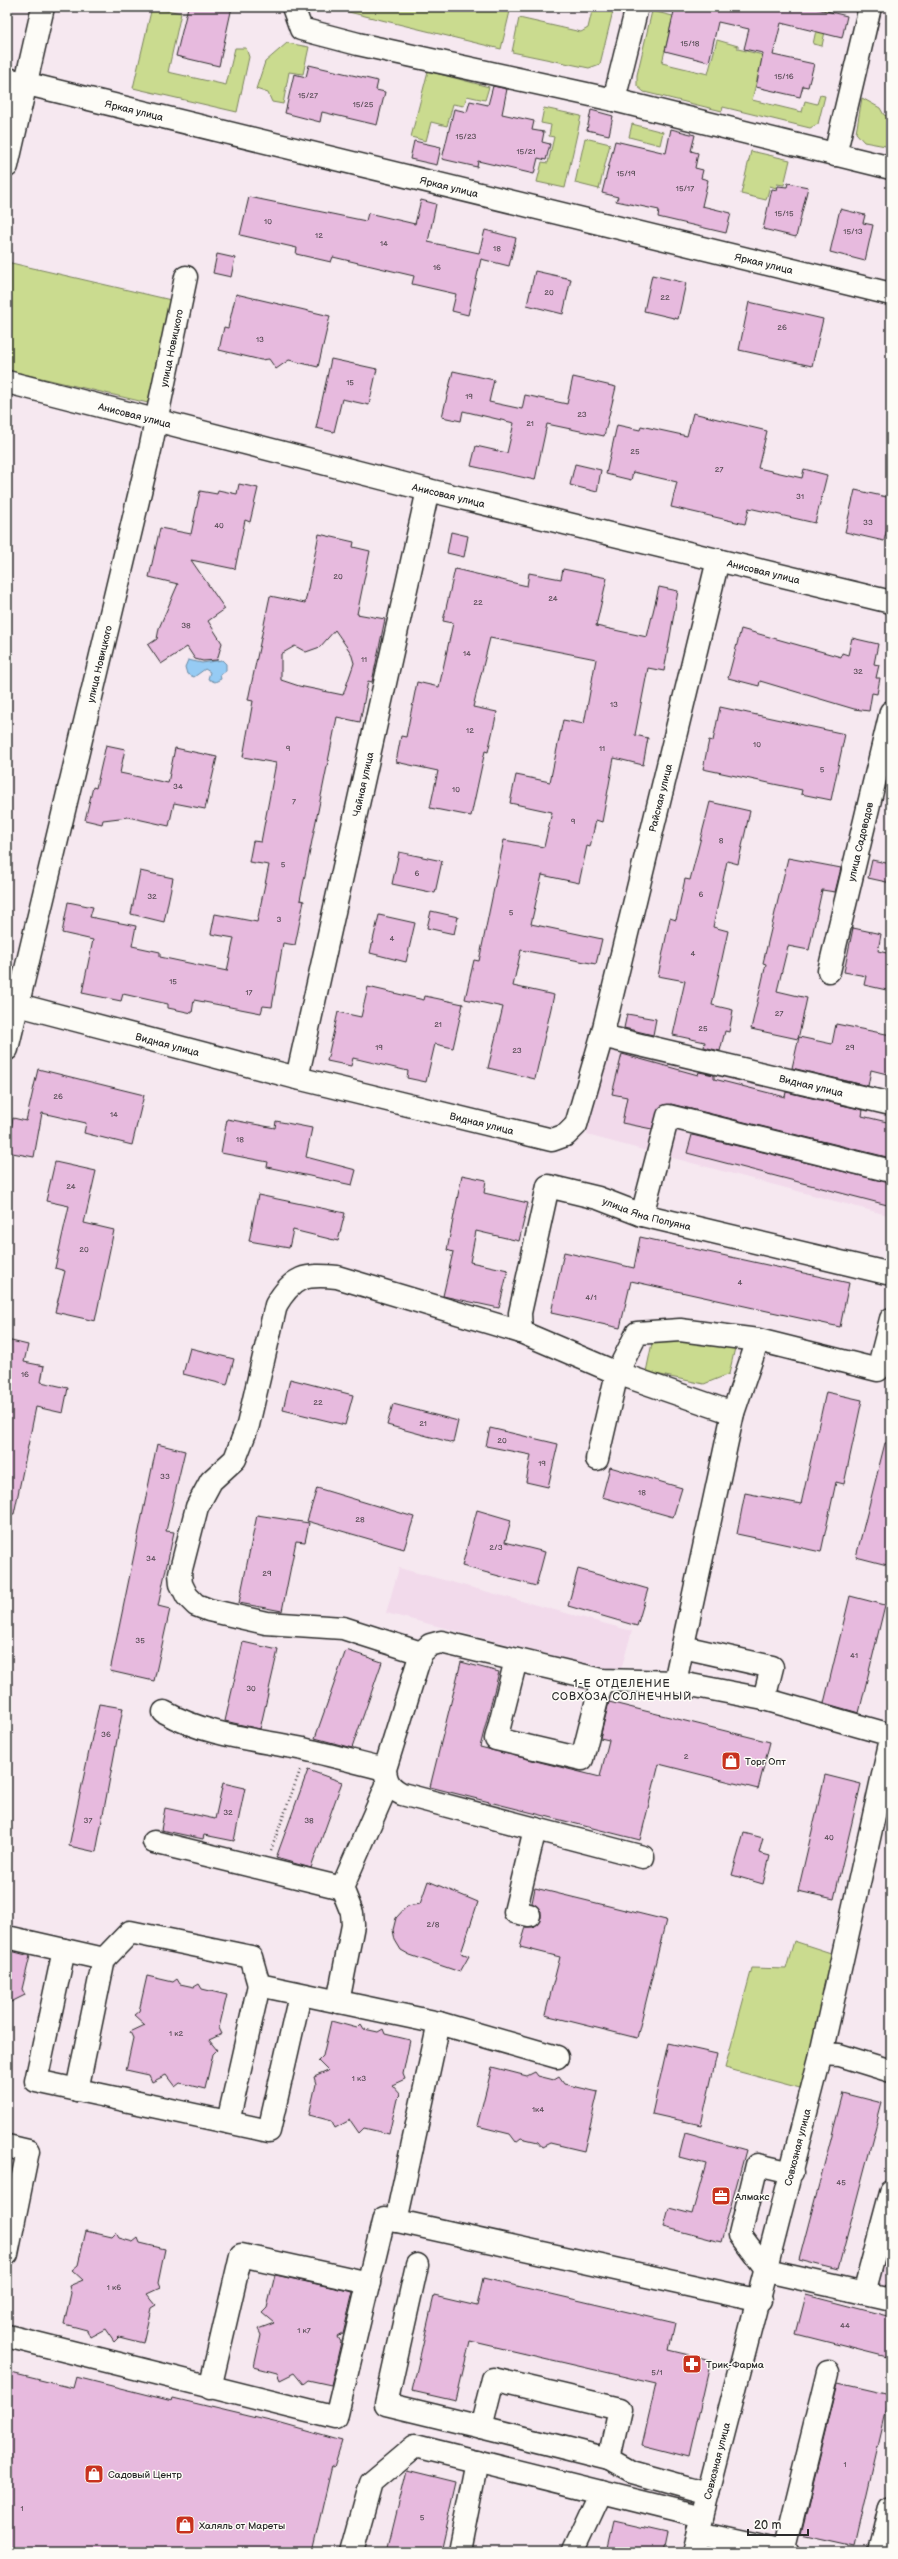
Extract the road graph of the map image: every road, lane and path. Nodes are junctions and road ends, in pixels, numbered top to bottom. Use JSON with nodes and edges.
{"nodes":[{"id":1,"x":43,"y":7,"type":"edge"},
{"id":2,"x":293,"y":7,"type":"edge"},
{"id":3,"x":637,"y":7,"type":"edge"},
{"id":4,"x":870,"y":7,"type":"edge"},
{"id":5,"x":17,"y":81,"type":"edge"},
{"id":6,"x":614,"y":100,"type":"junction"},
{"id":7,"x":835,"y":155,"type":"junction"},
{"id":8,"x":7,"y":166,"type":"edge"},
{"id":9,"x":891,"y":168,"type":"edge"},
{"id":10,"x":186,"y":277,"type":"dead end"},
{"id":11,"x":891,"y":294,"type":"edge"},
{"id":12,"x":7,"y":382,"type":"edge"},
{"id":13,"x":157,"y":419,"type":"junction"},
{"id":14,"x":428,"y":490,"type":"junction"},
{"id":15,"x":718,"y":560,"type":"junction"},
{"id":16,"x":891,"y":602,"type":"edge"},
{"id":17,"x":891,"y":712,"type":"edge"},
{"id":18,"x":829,"y":971,"type":"dead end"},
{"id":19,"x":12,"y":1003,"type":"edge"},
{"id":20,"x":602,"y":1036,"type":"junction"},
{"id":21,"x":7,"y":1049,"type":"edge"},
{"id":22,"x":297,"y":1078,"type":"junction"},
{"id":23,"x":891,"y":1104,"type":"edge"},
{"id":24,"x":891,"y":1171,"type":"edge"},
{"id":25,"x":642,"y":1214,"type":"junction"},
{"id":26,"x":891,"y":1274,"type":"edge"},
{"id":27,"x":891,"y":1319,"type":"edge"},
{"id":28,"x":521,"y":1332,"type":"junction"},
{"id":29,"x":758,"y":1340,"type":"junction"},
{"id":30,"x":617,"y":1373,"type":"junction"},
{"id":31,"x":733,"y":1413,"type":"junction"},
{"id":32,"x":597,"y":1460,"type":"dead end"},
{"id":33,"x":682,"y":1648,"type":"junction"},
{"id":34,"x":421,"y":1653,"type":"junction"},
{"id":35,"x":516,"y":1660,"type":"junction"},
{"id":36,"x":602,"y":1680,"type":"junction"},
{"id":37,"x":675,"y":1682,"type":"junction"},
{"id":38,"x":764,"y":1699,"type":"junction"},
{"id":39,"x":164,"y":1712,"type":"dead end"},
{"id":40,"x":891,"y":1735,"type":"edge"},
{"id":41,"x":891,"y":1740,"type":"edge"},
{"id":42,"x":307,"y":1750,"type":"junction"},
{"id":43,"x":386,"y":1776,"type":"junction"},
{"id":44,"x":536,"y":1829,"type":"junction"},
{"id":45,"x":154,"y":1842,"type":"dead end"},
{"id":46,"x":643,"y":1857,"type":"dead end"},
{"id":47,"x":263,"y":1869,"type":"junction"},
{"id":48,"x":342,"y":1888,"type":"junction"},
{"id":49,"x":528,"y":1915,"type":"dead end"},
{"id":50,"x":7,"y":1937,"type":"edge"},
{"id":51,"x":64,"y":1950,"type":"junction"},
{"id":52,"x":104,"y":1959,"type":"junction"},
{"id":53,"x":259,"y":1985,"type":"junction"},
{"id":54,"x":300,"y":1994,"type":"junction"},
{"id":55,"x":338,"y":2002,"type":"junction"},
{"id":56,"x":439,"y":2023,"type":"junction"},
{"id":57,"x":822,"y":2054,"type":"junction"},
{"id":58,"x":557,"y":2057,"type":"dead end"},
{"id":59,"x":891,"y":2071,"type":"edge"},
{"id":60,"x":77,"y":2090,"type":"junction"},
{"id":61,"x":228,"y":2122,"type":"junction"},
{"id":62,"x":7,"y":2146,"type":"edge"},
{"id":63,"x":792,"y":2174,"type":"junction"},
{"id":64,"x":891,"y":2192,"type":"edge"},
{"id":65,"x":396,"y":2221,"type":"junction"},
{"id":66,"x":7,"y":2254,"type":"edge"},
{"id":67,"x":417,"y":2265,"type":"dead end"},
{"id":68,"x":767,"y":2271,"type":"junction"},
{"id":69,"x":369,"y":2283,"type":"junction"},
{"id":70,"x":864,"y":2293,"type":"junction"},
{"id":71,"x":891,"y":2299,"type":"edge"},
{"id":72,"x":760,"y":2301,"type":"junction"},
{"id":73,"x":7,"y":2336,"type":"edge"},
{"id":74,"x":828,"y":2372,"type":"dead end"},
{"id":75,"x":210,"y":2388,"type":"junction"},
{"id":76,"x":480,"y":2428,"type":"junction"},
{"id":77,"x":609,"y":2459,"type":"junction"},
{"id":78,"x":478,"y":2461,"type":"junction"},
{"id":79,"x":601,"y":2492,"type":"junction"},
{"id":80,"x":708,"y":2493,"type":"junction"},
{"id":81,"x":891,"y":2507,"type":"edge"},
{"id":82,"x":698,"y":2534,"type":"edge"},
{"id":83,"x":786,"y":2551,"type":"edge"},
{"id":84,"x":352,"y":2552,"type":"edge"},
{"id":85,"x":459,"y":2552,"type":"edge"},
{"id":86,"x":573,"y":2552,"type":"edge"},
{"id":87,"x":880,"y":2552,"type":"edge"}],
"edges":[{"from":1,"to":5,"type":"street"},
{"from":2,"to":6,"type":"street"},
{"from":3,"to":6,"type":"street"},
{"from":4,"to":7,"type":"street"},
{"from":5,"to":8,"type":"street"},
{"from":5,"to":11,"type":"street","name":"Яркая улица"},
{"from":6,"to":7,"type":"street"},
{"from":7,"to":9,"type":"street"},
{"from":10,"to":13,"type":"street","name":"улица Новицкого"},
{"from":12,"to":13,"type":"street","name":"Анисовая улица"},
{"from":13,"to":14,"type":"street","name":"Анисовая улица"},
{"from":13,"to":19,"type":"street","name":"улица Новицкого"},
{"from":14,"to":15,"type":"street","name":"Анисовая улица"},
{"from":14,"to":22,"type":"street","name":"Чайная улица"},
{"from":15,"to":16,"type":"street","name":"Анисовая улица"},
{"from":15,"to":20,"type":"street","name":"Райская улица"},
{"from":17,"to":18,"type":"street","name":"улица Садоводов"},
{"from":19,"to":21,"type":"street","name":"улица Новицкого"},
{"from":19,"to":22,"type":"street","name":"Видная улица"},
{"from":20,"to":22,"type":"street","name":"Видная улица"},
{"from":20,"to":23,"type":"street","name":"Видная улица"},
{"from":24,"to":25,"type":"street"},
{"from":25,"to":26,"type":"street","name":"улица Яна Полуяна"},
{"from":25,"to":28,"type":"street","name":"улица Яна Полуяна"},
{"from":27,"to":29,"type":"street"},
{"from":28,"to":30,"type":"street"},
{"from":28,"to":34,"type":"street"},
{"from":29,"to":30,"type":"street"},
{"from":29,"to":31,"type":"street"},
{"from":30,"to":31,"type":"street"},
{"from":30,"to":32,"type":"street"},
{"from":31,"to":33,"type":"street"},
{"from":33,"to":37,"type":"street"},
{"from":33,"to":38,"type":"street"},
{"from":34,"to":35,"type":"street"},
{"from":34,"to":43,"type":"street"},
{"from":35,"to":36,"type":"street"},
{"from":35,"to":36,"type":"street"},
{"from":36,"to":37,"type":"street"},
{"from":37,"to":38,"type":"street"},
{"from":38,"to":40,"type":"street"},
{"from":39,"to":42,"type":"street"},
{"from":41,"to":57,"type":"street","name":"Совхозная улица"},
{"from":42,"to":43,"type":"street"},
{"from":42,"to":47,"type":"path"},
{"from":43,"to":44,"type":"street"},
{"from":43,"to":48,"type":"street"},
{"from":44,"to":46,"type":"street"},
{"from":44,"to":49,"type":"street"},
{"from":45,"to":47,"type":"street"},
{"from":47,"to":48,"type":"street"},
{"from":48,"to":55,"type":"street"},
{"from":50,"to":51,"type":"street"},
{"from":51,"to":52,"type":"street"},
{"from":51,"to":60,"type":"street"},
{"from":52,"to":53,"type":"street"},
{"from":52,"to":60,"type":"street"},
{"from":53,"to":54,"type":"street"},
{"from":53,"to":61,"type":"street"},
{"from":54,"to":55,"type":"street"},
{"from":54,"to":61,"type":"street"},
{"from":55,"to":56,"type":"street"},
{"from":56,"to":58,"type":"street"},
{"from":56,"to":65,"type":"street"},
{"from":57,"to":59,"type":"street"},
{"from":57,"to":63,"type":"street","name":"Совхозная улица"},
{"from":60,"to":61,"type":"street"},
{"from":62,"to":66,"type":"street"},
{"from":63,"to":68,"type":"street","name":"Совхозная улица"},
{"from":63,"to":68,"type":"street"},
{"from":64,"to":70,"type":"street"},
{"from":65,"to":69,"type":"street"},
{"from":65,"to":72,"type":"street"},
{"from":67,"to":76,"type":"street"},
{"from":68,"to":70,"type":"street"},
{"from":68,"to":72,"type":"street","name":"Совхозная улица"},
{"from":69,"to":75,"type":"street"},
{"from":69,"to":75,"type":"street"},
{"from":70,"to":71,"type":"street"},
{"from":72,"to":80,"type":"street","name":"Совхозная улица"},
{"from":73,"to":75,"type":"street"},
{"from":74,"to":83,"type":"street"},
{"from":76,"to":77,"type":"street"},
{"from":76,"to":77,"type":"street"},
{"from":77,"to":80,"type":"street"},
{"from":78,"to":79,"type":"street"},
{"from":78,"to":84,"type":"street"},
{"from":78,"to":85,"type":"street"},
{"from":79,"to":82,"type":"street"},
{"from":79,"to":86,"type":"street"},
{"from":80,"to":82,"type":"street","name":"Совхозная улица"},
{"from":81,"to":87,"type":"street"},
{"from":82,"to":83,"type":"street"}]}
